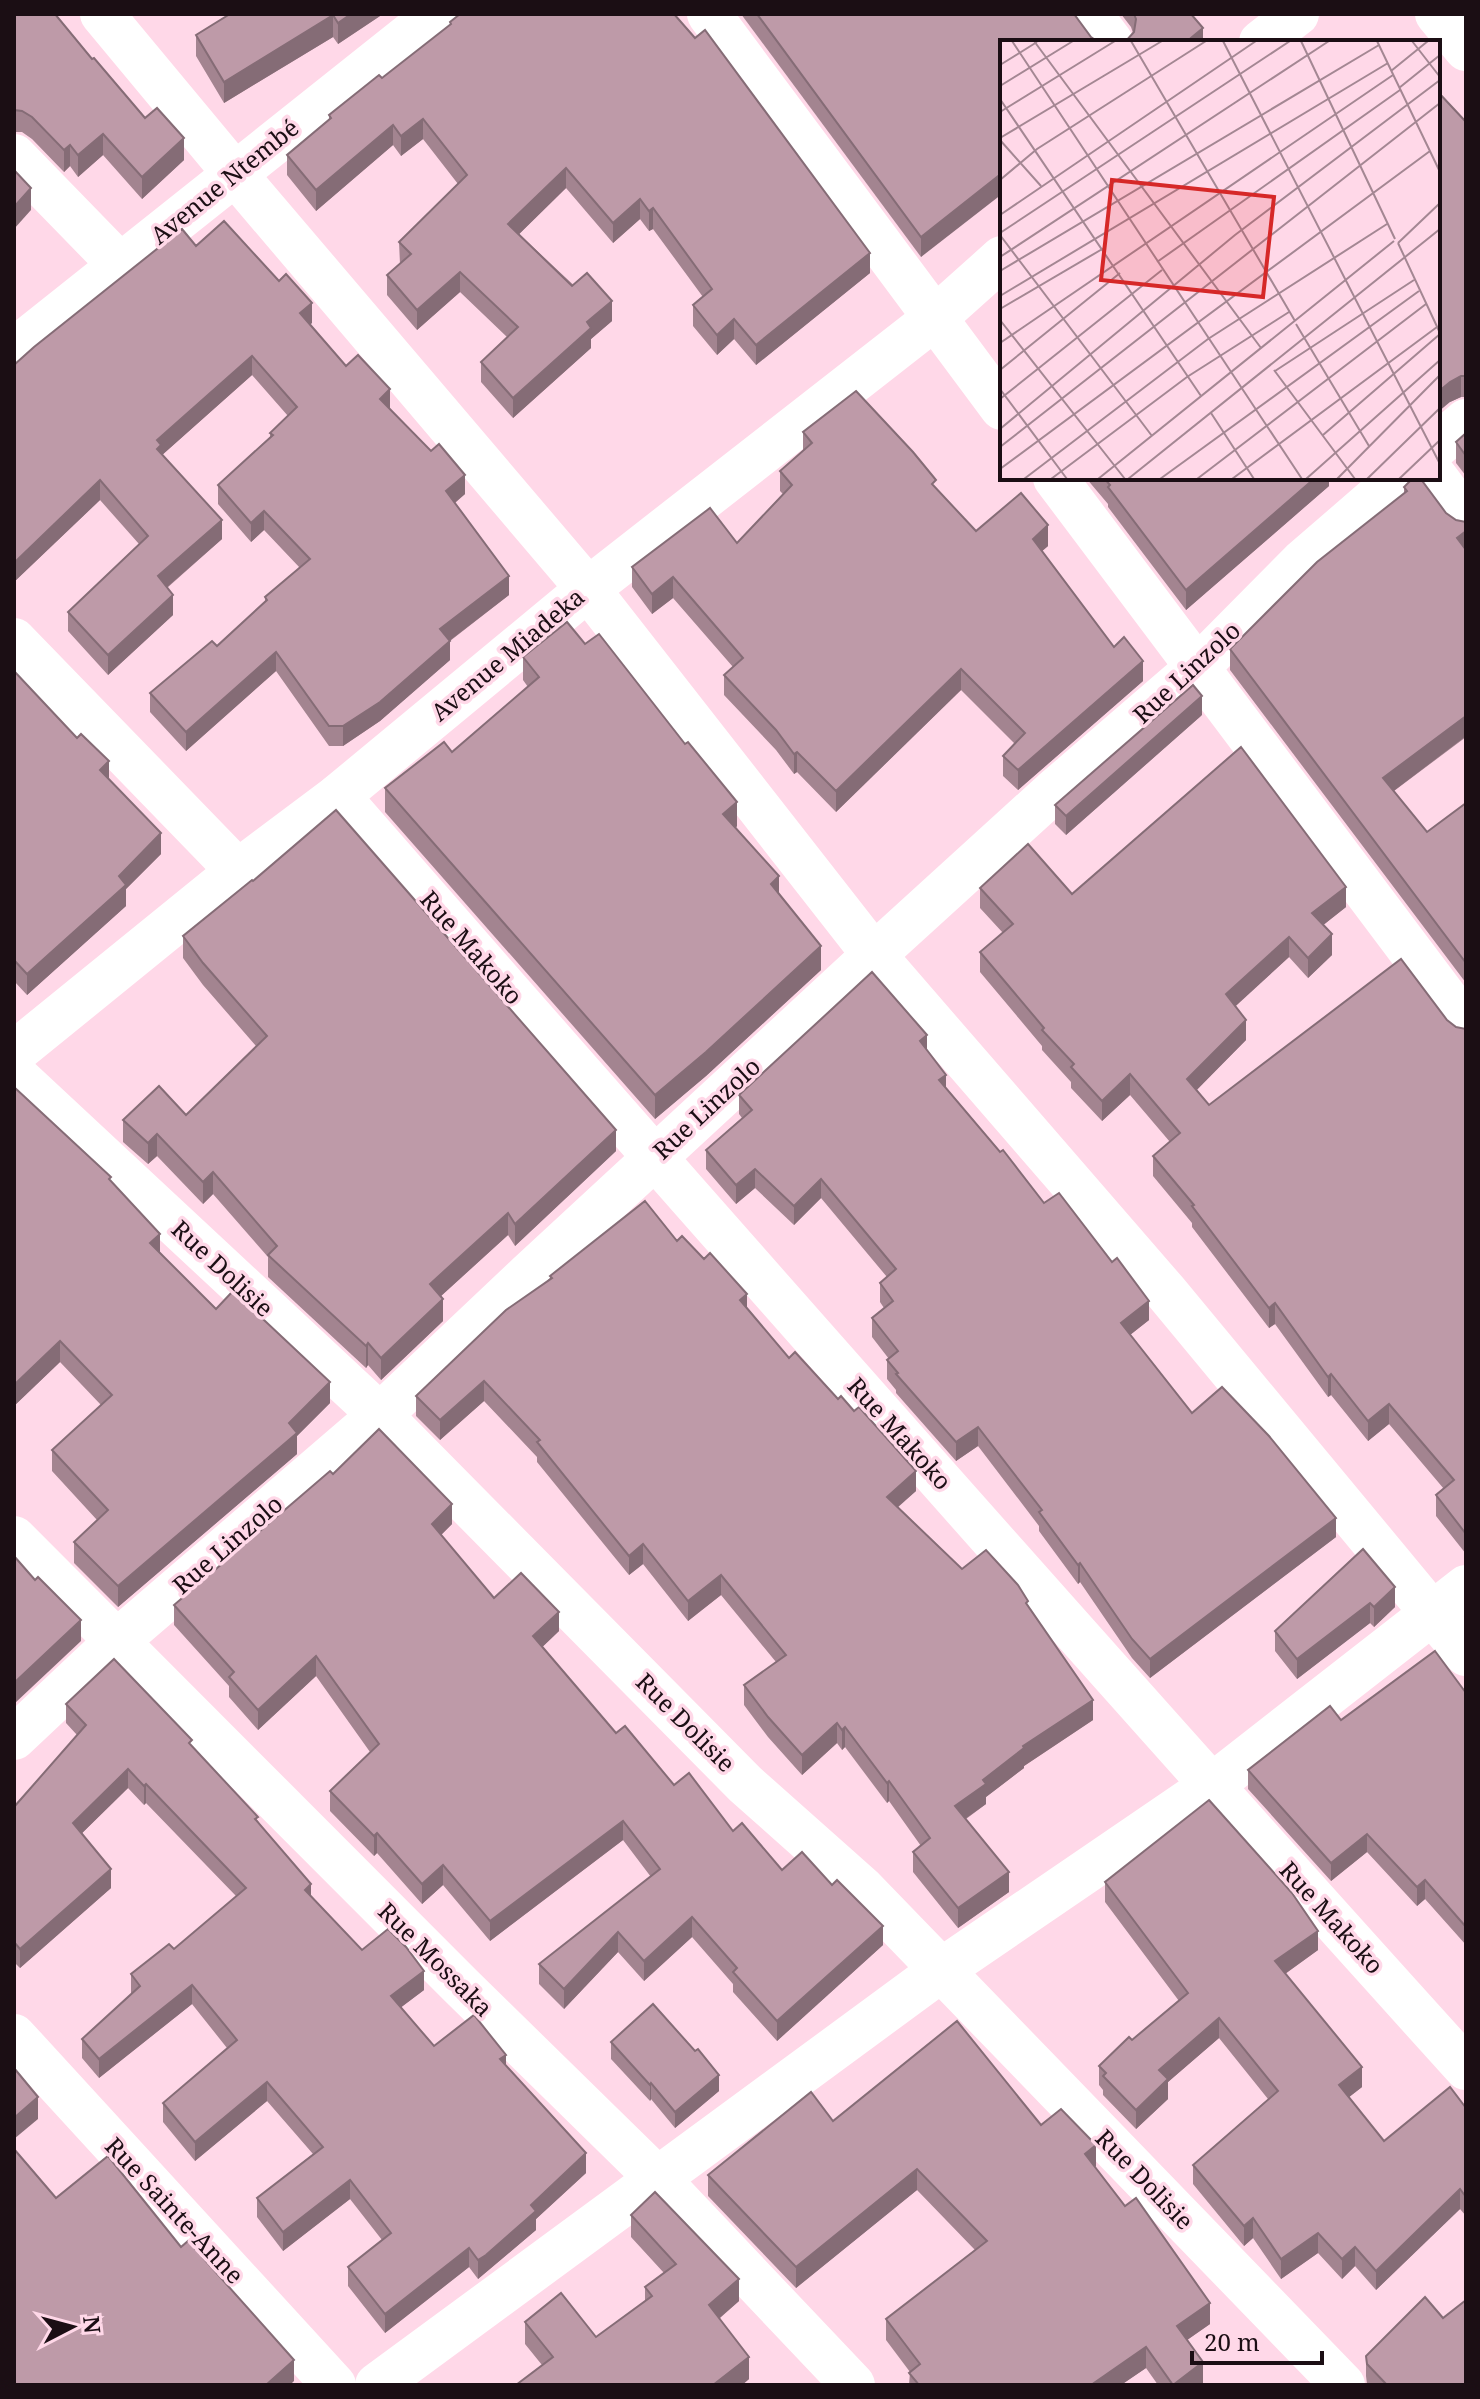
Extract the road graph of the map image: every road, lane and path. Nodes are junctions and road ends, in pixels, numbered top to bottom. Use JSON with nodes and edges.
{"nodes":[{"id":1,"x":102,"y":14,"type":"edge"},
{"id":2,"x":436,"y":14,"type":"edge"},
{"id":3,"x":709,"y":14,"type":"edge"},
{"id":4,"x":1090,"y":14,"type":"edge"},
{"id":5,"x":1297,"y":14,"type":"edge"},
{"id":6,"x":1437,"y":14,"type":"edge"},
{"id":7,"x":1110,"y":40,"type":"edge"},
{"id":8,"x":1264,"y":40,"type":"edge"},
{"id":9,"x":1466,"y":49,"type":"edge"},
{"id":10,"x":14,"y":156,"type":"edge"},
{"id":11,"x":235,"y":174,"type":"junction"},
{"id":12,"x":1000,"y":260,"type":"edge"},
{"id":13,"x":121,"y":266,"type":"junction"},
{"id":14,"x":935,"y":318,"type":"junction"},
{"id":15,"x":14,"y":350,"type":"edge"},
{"id":16,"x":1000,"y":405,"type":"edge"},
{"id":17,"x":1466,"y":421,"type":"edge"},
{"id":18,"x":1440,"y":443,"type":"edge"},
{"id":19,"x":1057,"y":480,"type":"edge"},
{"id":20,"x":1397,"y":480,"type":"edge"},
{"id":21,"x":1438,"y":480,"type":"edge"},
{"id":22,"x":1466,"y":518,"type":"edge"},
{"id":23,"x":588,"y":589,"type":"junction"},
{"id":24,"x":14,"y":640,"type":"edge"},
{"id":25,"x":1198,"y":667,"type":"junction"},
{"id":26,"x":338,"y":796,"type":"junction"},
{"id":27,"x":238,"y":871,"type":"junction"},
{"id":28,"x":874,"y":955,"type":"junction"},
{"id":29,"x":1466,"y":1025,"type":"edge"},
{"id":30,"x":14,"y":1053,"type":"edge"},
{"id":31,"x":14,"y":1074,"type":"edge"},
{"id":32,"x":654,"y":1158,"type":"junction"},
{"id":33,"x":380,"y":1415,"type":"junction"},
{"id":34,"x":14,"y":1538,"type":"edge"},
{"id":35,"x":1466,"y":1587,"type":"edge"},
{"id":36,"x":1430,"y":1613,"type":"junction"},
{"id":37,"x":116,"y":1642,"type":"junction"},
{"id":38,"x":1466,"y":1654,"type":"edge"},
{"id":39,"x":14,"y":1738,"type":"edge"},
{"id":40,"x":1211,"y":1786,"type":"junction"},
{"id":41,"x":940,"y":1971,"type":"junction"},
{"id":42,"x":14,"y":2036,"type":"edge"},
{"id":43,"x":1466,"y":2068,"type":"edge"},
{"id":44,"x":656,"y":2177,"type":"junction"},
{"id":45,"x":334,"y":2385,"type":"edge"},
{"id":46,"x":377,"y":2385,"type":"edge"},
{"id":47,"x":853,"y":2385,"type":"edge"},
{"id":48,"x":1343,"y":2385,"type":"edge"}],
"edges":[{"from":1,"to":11,"type":"street"},
{"from":2,"to":11,"type":"street","name":"Avenue Ntembé"},
{"from":3,"to":14,"type":"street"},
{"from":4,"to":7,"type":"street"},
{"from":5,"to":8,"type":"street"},
{"from":6,"to":9,"type":"street"},
{"from":10,"to":13,"type":"street"},
{"from":11,"to":13,"type":"street","name":"Avenue Ntembé"},
{"from":11,"to":23,"type":"street"},
{"from":12,"to":14,"type":"street","name":"Avenue Miadeka"},
{"from":13,"to":15,"type":"street","name":"Avenue Ntembé"},
{"from":14,"to":16,"type":"street"},
{"from":14,"to":23,"type":"street","name":"Avenue Miadeka"},
{"from":17,"to":18,"type":"street"},
{"from":19,"to":25,"type":"street"},
{"from":20,"to":25,"type":"street","name":"Rue Linzolo"},
{"from":21,"to":22,"type":"street"},
{"from":23,"to":26,"type":"street","name":"Avenue Miadeka"},
{"from":23,"to":28,"type":"street"},
{"from":24,"to":27,"type":"street"},
{"from":25,"to":28,"type":"street","name":"Rue Linzolo"},
{"from":25,"to":29,"type":"street"},
{"from":26,"to":27,"type":"street","name":"Avenue Miadeka"},
{"from":26,"to":32,"type":"street","name":"Rue Makoko"},
{"from":27,"to":30,"type":"street","name":"Avenue Miadeka"},
{"from":28,"to":32,"type":"street","name":"Rue Linzolo"},
{"from":28,"to":36,"type":"street"},
{"from":31,"to":33,"type":"street","name":"Rue Dolisie"},
{"from":32,"to":33,"type":"street","name":"Rue Linzolo"},
{"from":32,"to":40,"type":"street","name":"Rue Makoko"},
{"from":33,"to":37,"type":"street","name":"Rue Linzolo"},
{"from":33,"to":41,"type":"street","name":"Rue Dolisie"},
{"from":34,"to":37,"type":"street","name":"Rue Mossaka"},
{"from":35,"to":36,"type":"street"},
{"from":36,"to":38,"type":"street"},
{"from":36,"to":40,"type":"street"},
{"from":37,"to":39,"type":"street","name":"Rue Linzolo"},
{"from":37,"to":44,"type":"street","name":"Rue Mossaka"},
{"from":40,"to":41,"type":"street"},
{"from":40,"to":43,"type":"street","name":"Rue Makoko"},
{"from":41,"to":44,"type":"street"},
{"from":41,"to":48,"type":"street","name":"Rue Dolisie"},
{"from":42,"to":45,"type":"street","name":"Rue Sainte-Anne"},
{"from":44,"to":46,"type":"street"},
{"from":44,"to":47,"type":"street","name":"Rue Mossaka"}]}
